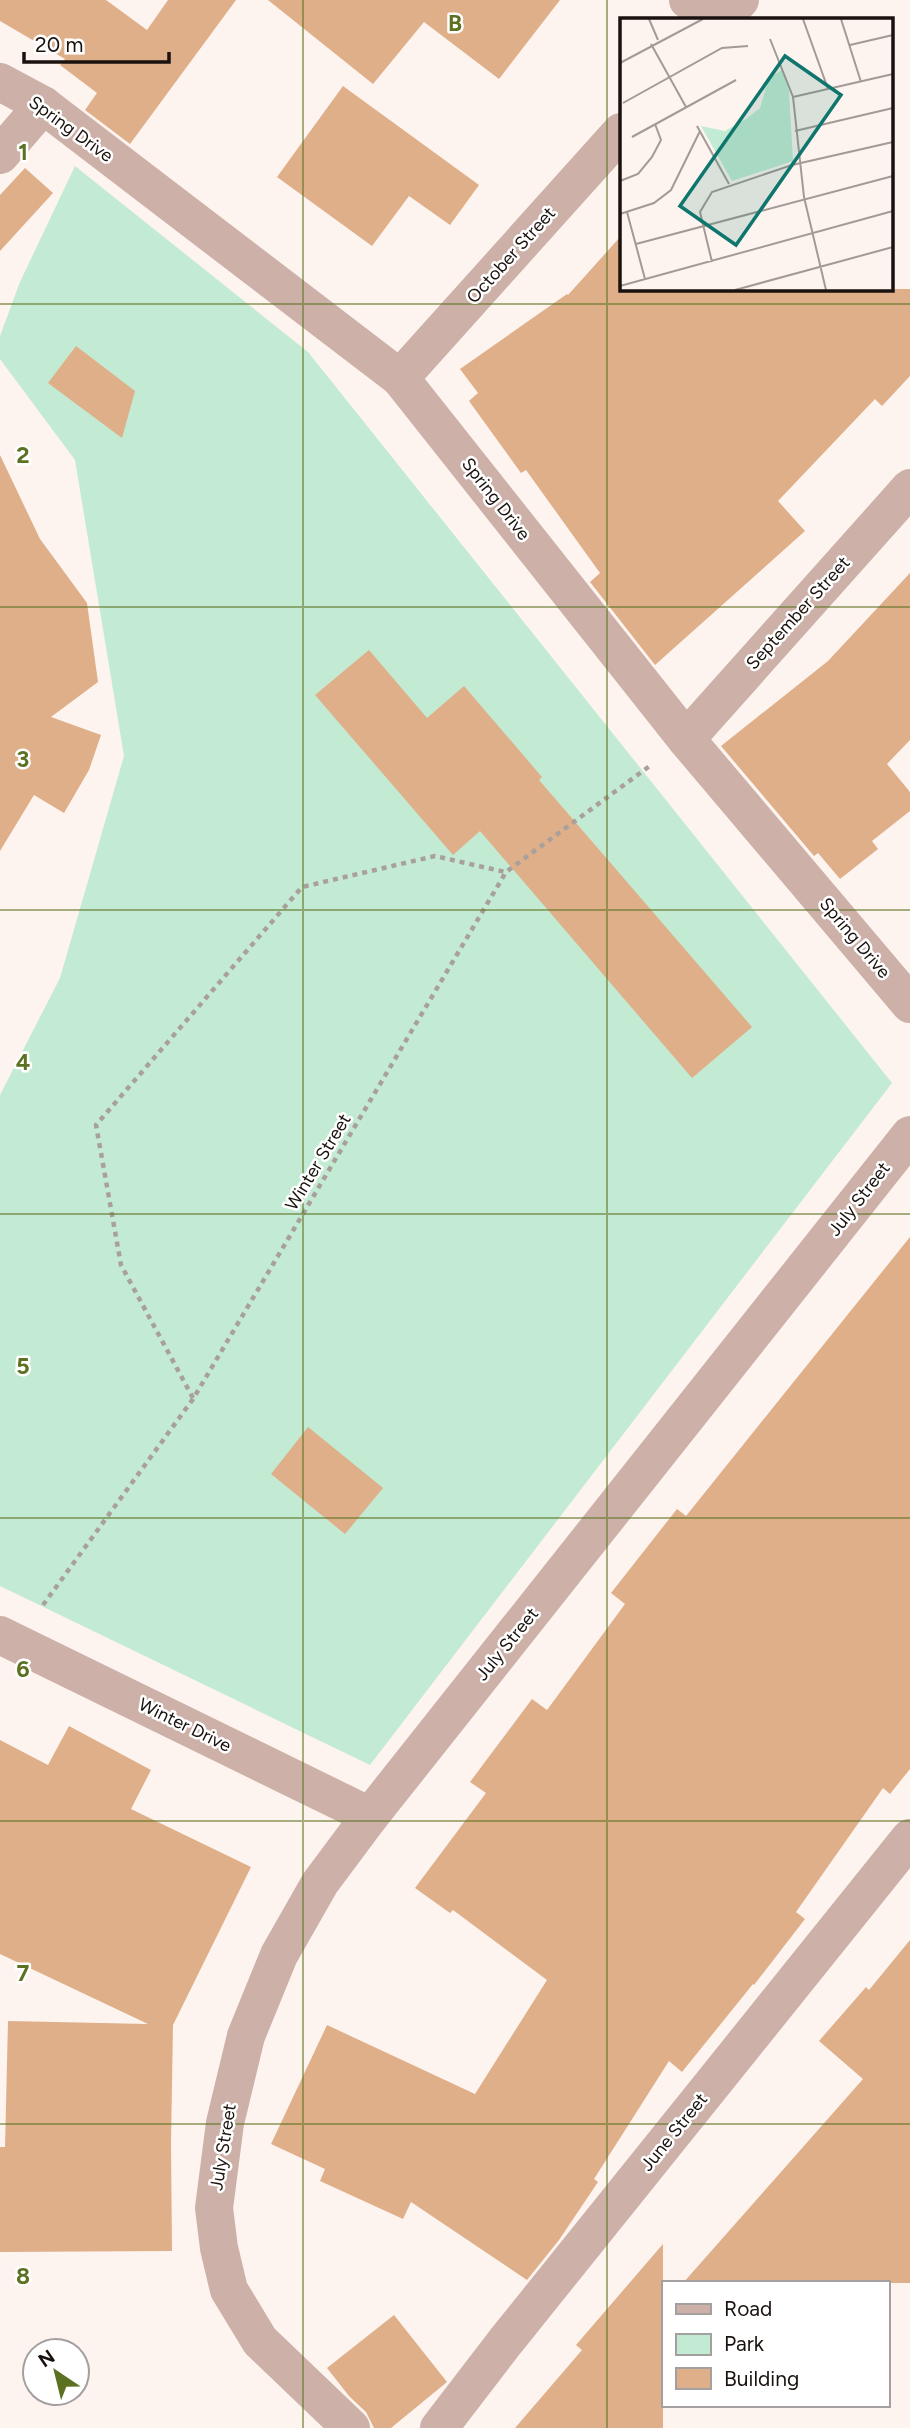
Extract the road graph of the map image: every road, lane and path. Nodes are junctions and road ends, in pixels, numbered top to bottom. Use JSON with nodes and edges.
{"nodes":[{"id":1,"x":688,"y":0,"type":"edge"},
{"id":2,"x":740,"y":0,"type":"edge"},
{"id":3,"x":713,"y":18,"type":"edge"},
{"id":4,"x":723,"y":18,"type":"edge"},
{"id":5,"x":0,"y":82,"type":"edge"},
{"id":6,"x":43,"y":105,"type":"junction"},
{"id":7,"x":620,"y":133,"type":"edge"},
{"id":8,"x":6,"y":140,"type":"edge"},
{"id":9,"x":400,"y":378,"type":"junction"},
{"id":10,"x":910,"y":488,"type":"edge"},
{"id":11,"x":686,"y":738,"type":"junction"},
{"id":12,"x":506,"y":872,"type":"junction"},
{"id":13,"x":910,"y":1004,"type":"edge"},
{"id":14,"x":910,"y":1135,"type":"edge"},
{"id":15,"x":193,"y":1399,"type":"junction"},
{"id":16,"x":8,"y":1639,"type":"edge"},
{"id":17,"x":370,"y":1815,"type":"junction"},
{"id":18,"x":910,"y":1838,"type":"edge"},
{"id":19,"x":351,"y":2428,"type":"edge"},
{"id":20,"x":439,"y":2428,"type":"edge"}],
"edges":[{"from":1,"to":3,"type":"street"},
{"from":2,"to":4,"type":"street"},
{"from":5,"to":6,"type":"street","name":"Spring Drive"},
{"from":6,"to":8,"type":"street"},
{"from":6,"to":9,"type":"street","name":"Spring Drive"},
{"from":7,"to":9,"type":"street","name":"October Street"},
{"from":9,"to":11,"type":"street","name":"Spring Drive"},
{"from":10,"to":11,"type":"street","name":"September Street"},
{"from":11,"to":12,"type":"path","name":"Winter Street"},
{"from":11,"to":13,"type":"street","name":"Spring Drive"},
{"from":12,"to":15,"type":"path","name":"Winter Street"},
{"from":12,"to":15,"type":"path"},
{"from":14,"to":17,"type":"street","name":"July Street"},
{"from":15,"to":16,"type":"path","name":"Winter Street"},
{"from":16,"to":17,"type":"street","name":"Winter Drive"},
{"from":17,"to":19,"type":"street","name":"July Street"},
{"from":18,"to":20,"type":"street","name":"June Street"}]}
